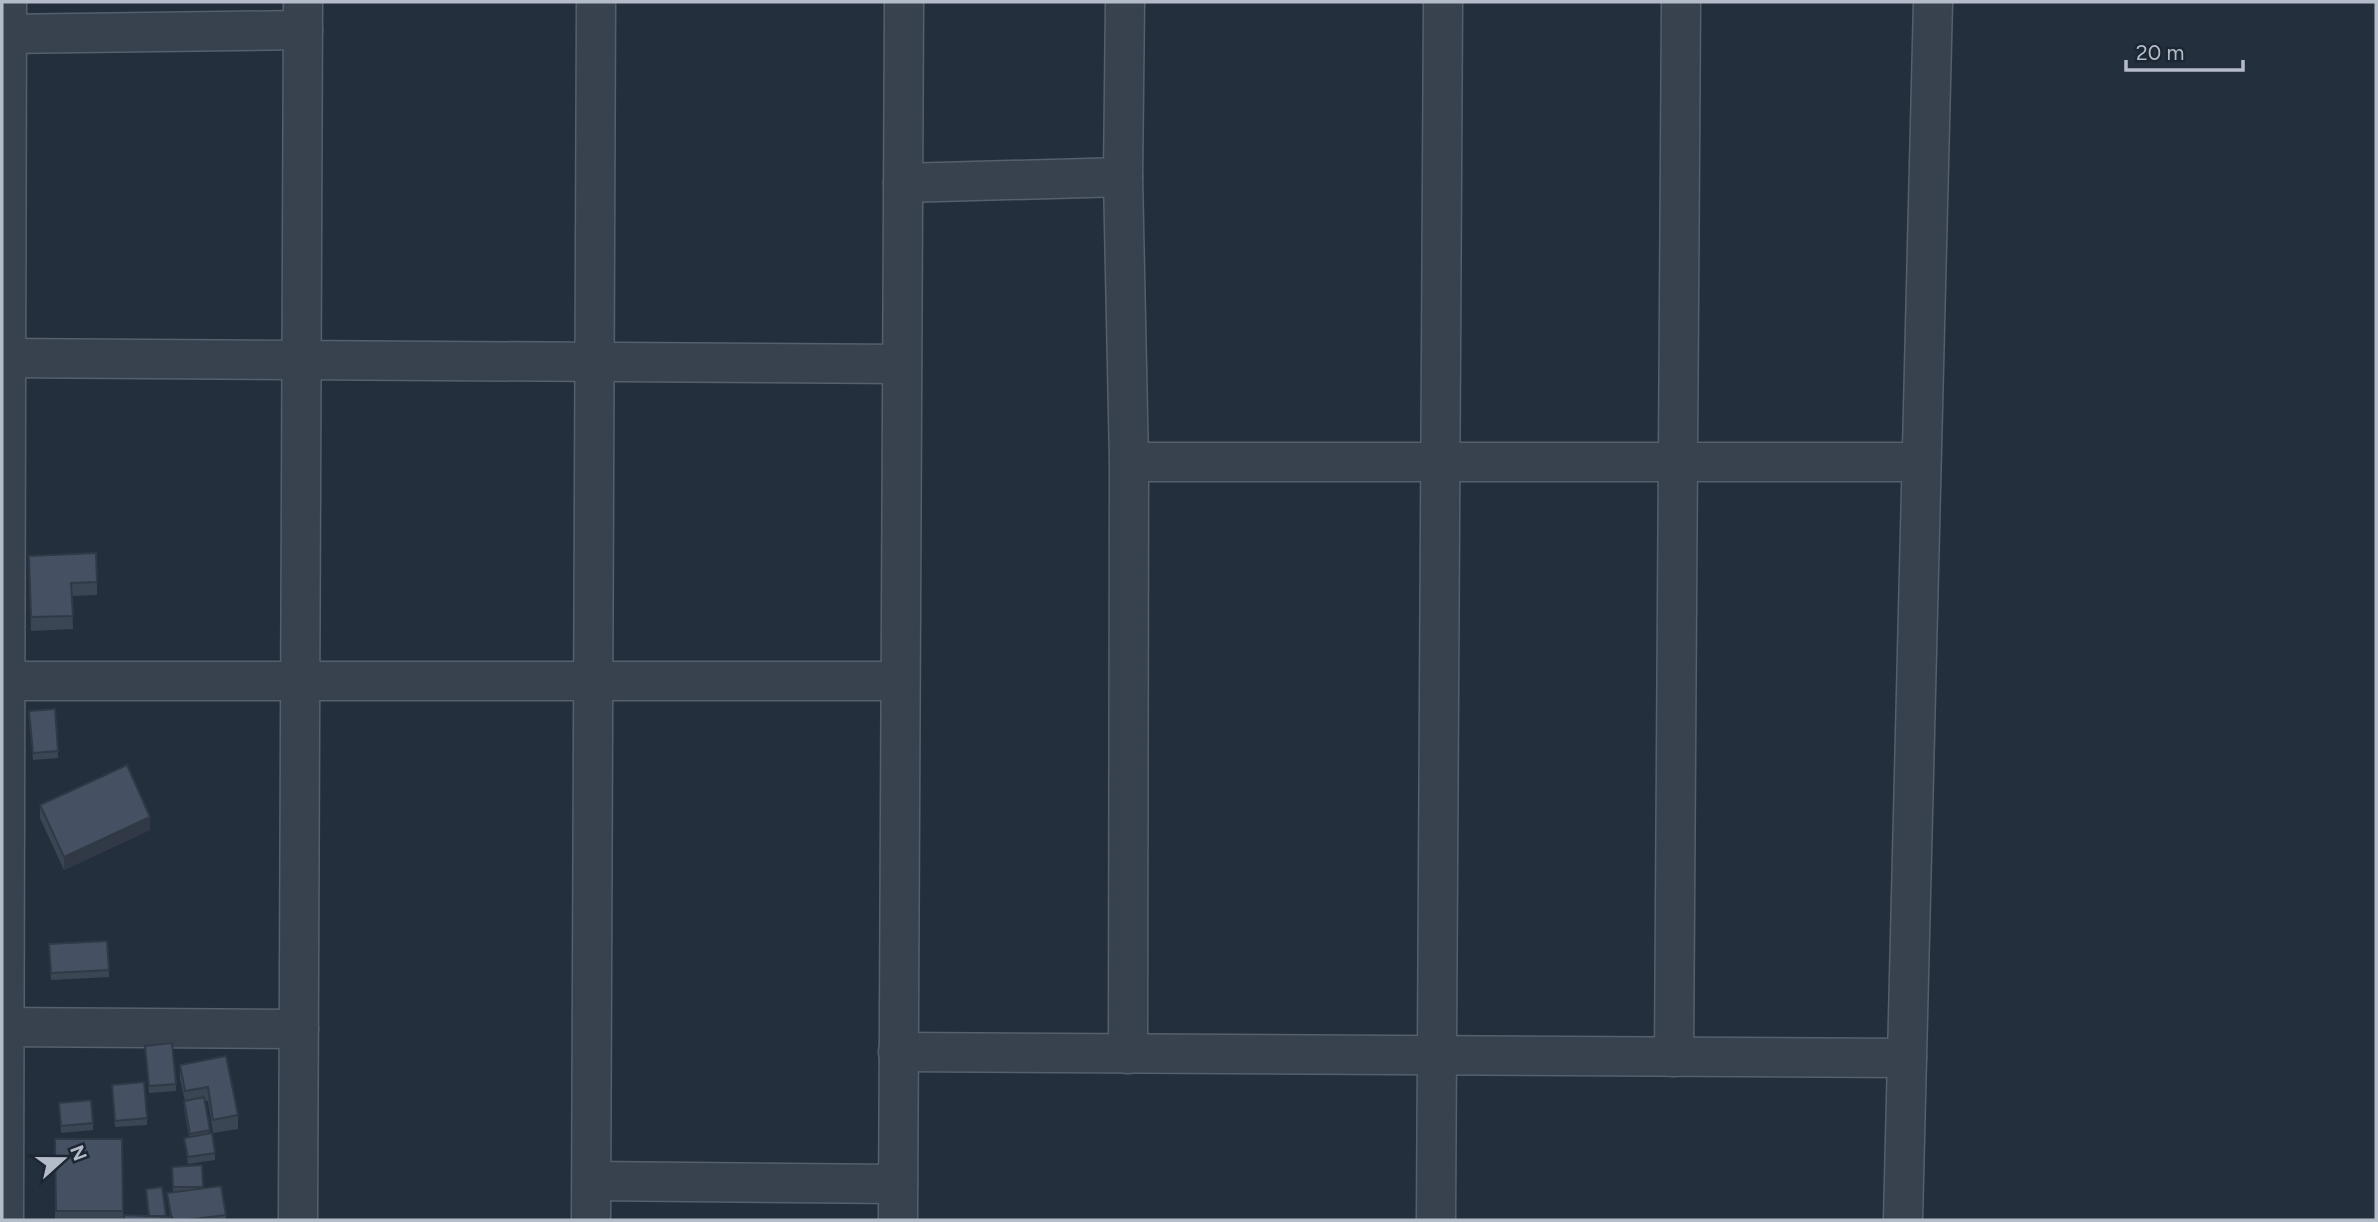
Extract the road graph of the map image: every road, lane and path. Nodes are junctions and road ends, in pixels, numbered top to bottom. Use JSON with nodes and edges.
{"nodes":[{"id":1,"x":596,"y":2,"type":"edge"},
{"id":2,"x":904,"y":2,"type":"edge"},
{"id":3,"x":1125,"y":2,"type":"edge"},
{"id":4,"x":1443,"y":2,"type":"edge"},
{"id":5,"x":1681,"y":2,"type":"edge"},
{"id":6,"x":1933,"y":2,"type":"edge"},
{"id":7,"x":303,"y":16,"type":"edge"},
{"id":8,"x":6,"y":23,"type":"edge"},
{"id":9,"x":1123,"y":177,"type":"junction"},
{"id":10,"x":903,"y":183,"type":"junction"},
{"id":11,"x":4,"y":358,"type":"edge"},
{"id":12,"x":302,"y":360,"type":"junction"},
{"id":13,"x":594,"y":362,"type":"junction"},
{"id":14,"x":902,"y":364,"type":"junction"},
{"id":15,"x":1921,"y":462,"type":"junction"},
{"id":16,"x":1129,"y":463,"type":"junction"},
{"id":17,"x":1439,"y":463,"type":"junction"},
{"id":18,"x":1679,"y":464,"type":"junction"},
{"id":19,"x":4,"y":681,"type":"edge"},
{"id":20,"x":300,"y":681,"type":"junction"},
{"id":21,"x":593,"y":681,"type":"junction"},
{"id":22,"x":901,"y":681,"type":"junction"},
{"id":23,"x":3,"y":1027,"type":"edge"},
{"id":24,"x":299,"y":1029,"type":"junction"},
{"id":25,"x":898,"y":1052,"type":"junction"},
{"id":26,"x":1128,"y":1054,"type":"junction"},
{"id":27,"x":1437,"y":1056,"type":"junction"},
{"id":28,"x":1674,"y":1057,"type":"junction"},
{"id":29,"x":1907,"y":1058,"type":"junction"},
{"id":30,"x":592,"y":1181,"type":"junction"},
{"id":31,"x":898,"y":1202,"type":"edge"},
{"id":32,"x":4,"y":1220,"type":"edge"},
{"id":33,"x":298,"y":1220,"type":"edge"},
{"id":34,"x":592,"y":1220,"type":"edge"},
{"id":35,"x":1436,"y":1220,"type":"edge"},
{"id":36,"x":1903,"y":1220,"type":"edge"}],
"edges":[{"from":1,"to":13,"type":"street"},
{"from":2,"to":10,"type":"street"},
{"from":3,"to":9,"type":"street"},
{"from":4,"to":17,"type":"street"},
{"from":5,"to":18,"type":"street"},
{"from":6,"to":15,"type":"street"},
{"from":7,"to":8,"type":"street"},
{"from":7,"to":12,"type":"street"},
{"from":8,"to":11,"type":"street"},
{"from":9,"to":10,"type":"street"},
{"from":9,"to":16,"type":"street"},
{"from":10,"to":14,"type":"street"},
{"from":11,"to":12,"type":"street"},
{"from":11,"to":19,"type":"street"},
{"from":12,"to":13,"type":"street"},
{"from":12,"to":20,"type":"street"},
{"from":13,"to":14,"type":"street"},
{"from":13,"to":21,"type":"street"},
{"from":14,"to":22,"type":"street"},
{"from":15,"to":18,"type":"street"},
{"from":15,"to":29,"type":"street"},
{"from":16,"to":17,"type":"street"},
{"from":16,"to":26,"type":"street"},
{"from":17,"to":18,"type":"street"},
{"from":17,"to":27,"type":"street"},
{"from":18,"to":28,"type":"street"},
{"from":19,"to":20,"type":"street"},
{"from":19,"to":23,"type":"street"},
{"from":20,"to":21,"type":"street"},
{"from":20,"to":24,"type":"street"},
{"from":21,"to":22,"type":"street"},
{"from":21,"to":30,"type":"street"},
{"from":22,"to":25,"type":"street"},
{"from":23,"to":24,"type":"street"},
{"from":23,"to":32,"type":"street"},
{"from":24,"to":33,"type":"street"},
{"from":25,"to":26,"type":"street"},
{"from":25,"to":31,"type":"street"},
{"from":26,"to":27,"type":"street"},
{"from":27,"to":28,"type":"street"},
{"from":27,"to":35,"type":"street"},
{"from":28,"to":29,"type":"street"},
{"from":29,"to":36,"type":"street"},
{"from":30,"to":31,"type":"street"},
{"from":30,"to":34,"type":"street"}]}
